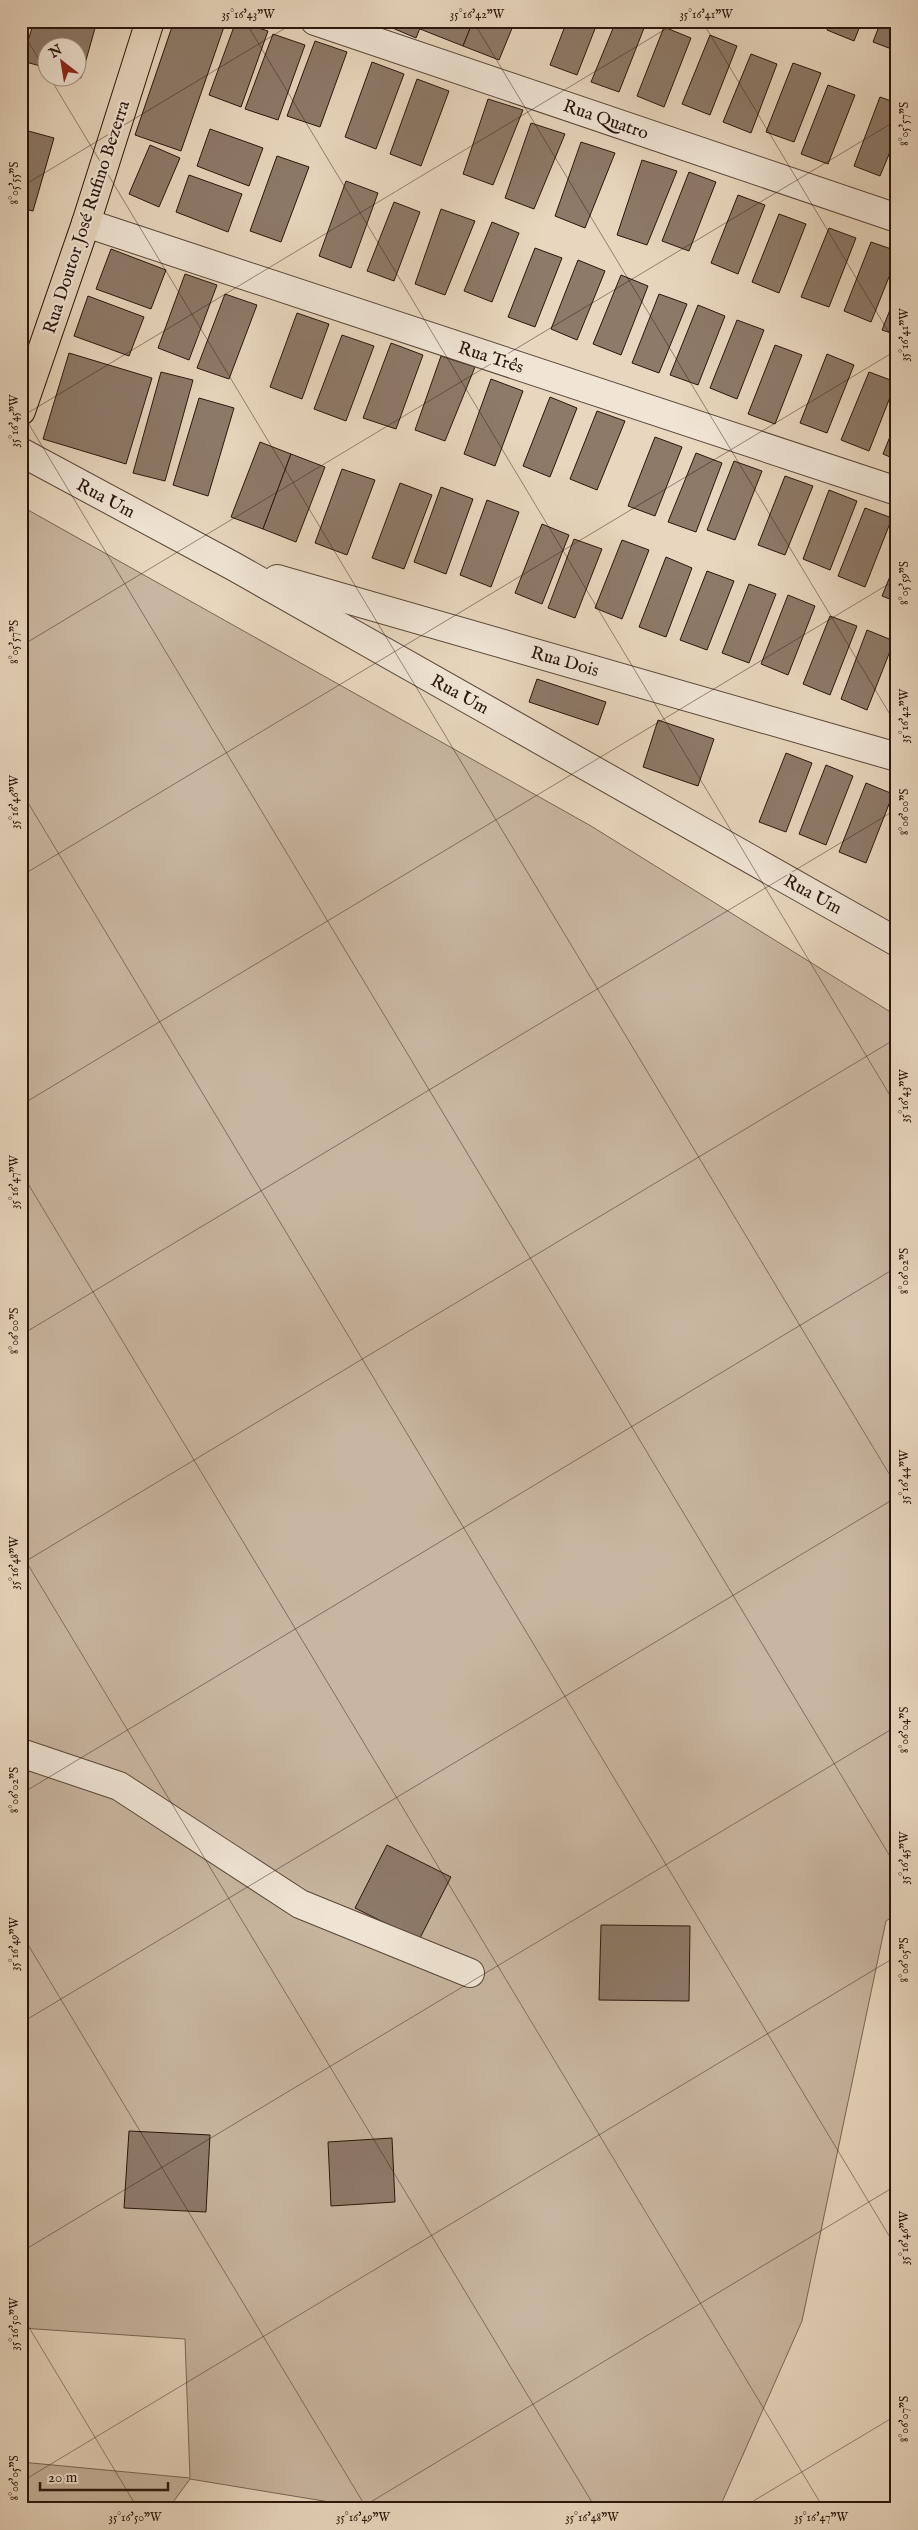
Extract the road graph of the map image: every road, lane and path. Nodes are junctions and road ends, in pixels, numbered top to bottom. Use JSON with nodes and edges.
{"nodes":[{"id":1,"x":150,"y":21,"type":"edge"},
{"id":2,"x":315,"y":21,"type":"edge"},
{"id":3,"x":897,"y":218,"type":"edge"},
{"id":4,"x":86,"y":223,"type":"junction"},
{"id":5,"x":28,"y":364,"type":"edge"},
{"id":6,"x":21,"y":411,"type":"edge"},
{"id":7,"x":21,"y":452,"type":"edge"},
{"id":8,"x":897,"y":491,"type":"edge"},
{"id":9,"x":233,"y":566,"type":"junction"},
{"id":10,"x":897,"y":757,"type":"edge"},
{"id":11,"x":897,"y":942,"type":"edge"},
{"id":12,"x":21,"y":1753,"type":"edge"},
{"id":13,"x":470,"y":1973,"type":"dead end"}],
"edges":[{"from":1,"to":4,"type":"main road","name":"Rua Doutor José Rufino Bezerra"},
{"from":2,"to":3,"type":"street","name":"Rua Quatro"},
{"from":4,"to":5,"type":"main road","name":"Rua Doutor José Rufino Bezerra"},
{"from":4,"to":8,"type":"street","name":"Rua Três"},
{"from":5,"to":6,"type":"main road","name":"Rua Doutor José Rufino Bezerra"},
{"from":7,"to":9,"type":"street","name":"Rua Um"},
{"from":9,"to":10,"type":"street","name":"Rua Dois"},
{"from":9,"to":11,"type":"street","name":"Rua Um"},
{"from":12,"to":13,"type":"street"}]}
